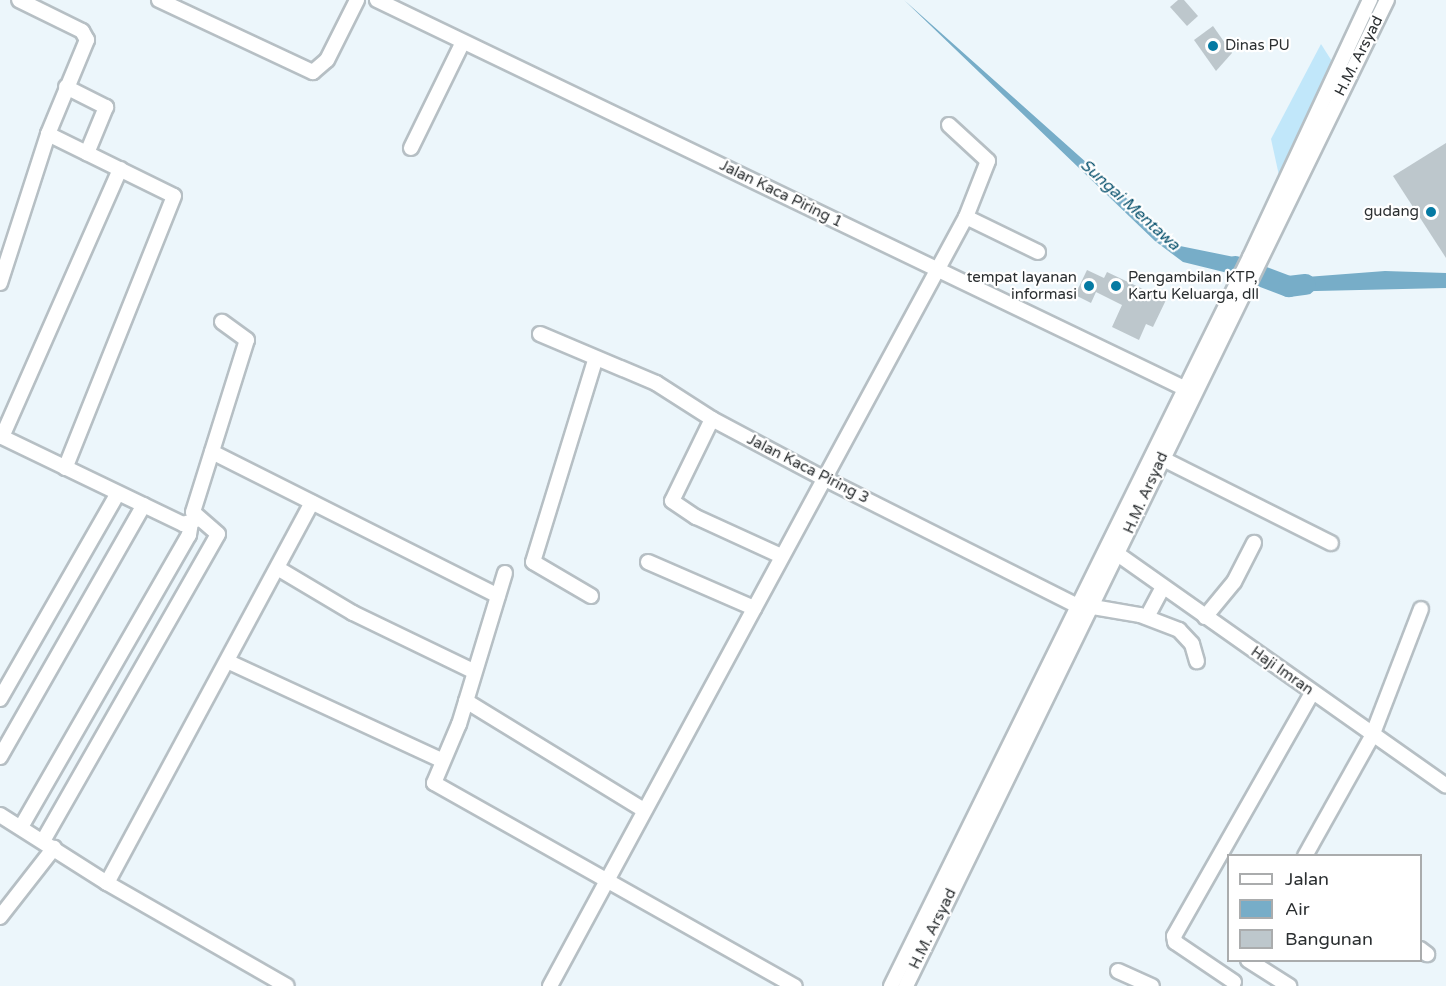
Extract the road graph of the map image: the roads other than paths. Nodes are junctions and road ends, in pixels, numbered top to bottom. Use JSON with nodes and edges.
{"nodes":[{"id":1,"x":19,"y":0,"type":"edge"},
{"id":2,"x":159,"y":0,"type":"edge"},
{"id":3,"x":357,"y":0,"type":"edge"},
{"id":4,"x":377,"y":0,"type":"edge"},
{"id":5,"x":1370,"y":0,"type":"edge"},
{"id":6,"x":1387,"y":0,"type":"edge"},
{"id":7,"x":397,"y":4,"type":"edge"},
{"id":8,"x":464,"y":42,"type":"junction"},
{"id":9,"x":66,"y":87,"type":"junction"},
{"id":10,"x":949,"y":125,"type":"dead end"},
{"id":11,"x":48,"y":134,"type":"junction"},
{"id":12,"x":411,"y":148,"type":"dead end"},
{"id":13,"x":87,"y":153,"type":"junction"},
{"id":14,"x":120,"y":169,"type":"junction"},
{"id":15,"x":966,"y":218,"type":"junction"},
{"id":16,"x":1038,"y":252,"type":"dead end"},
{"id":17,"x":1256,"y":260,"type":"junction"},
{"id":18,"x":938,"y":271,"type":"junction"},
{"id":19,"x":0,"y":282,"type":"edge"},
{"id":20,"x":1244,"y":282,"type":"junction"},
{"id":21,"x":222,"y":322,"type":"dead end"},
{"id":22,"x":540,"y":334,"type":"dead end"},
{"id":23,"x":595,"y":360,"type":"junction"},
{"id":24,"x":1184,"y":388,"type":"junction"},
{"id":25,"x":712,"y":419,"type":"junction"},
{"id":26,"x":1,"y":436,"type":"edge"},
{"id":27,"x":212,"y":452,"type":"junction"},
{"id":28,"x":1161,"y":458,"type":"junction"},
{"id":29,"x":64,"y":468,"type":"junction"},
{"id":30,"x":823,"y":478,"type":"junction"},
{"id":31,"x":118,"y":493,"type":"junction"},
{"id":32,"x":312,"y":503,"type":"junction"},
{"id":33,"x":144,"y":505,"type":"junction"},
{"id":34,"x":194,"y":521,"type":"junction"},
{"id":35,"x":1254,"y":543,"type":"dead end"},
{"id":36,"x":1331,"y":543,"type":"dead end"},
{"id":37,"x":1119,"y":555,"type":"junction"},
{"id":38,"x":781,"y":556,"type":"junction"},
{"id":39,"x":648,"y":562,"type":"dead end"},
{"id":40,"x":279,"y":569,"type":"junction"},
{"id":41,"x":506,"y":573,"type":"dead end"},
{"id":42,"x":1163,"y":587,"type":"junction"},
{"id":43,"x":498,"y":596,"type":"junction"},
{"id":44,"x":591,"y":596,"type":"dead end"},
{"id":45,"x":1076,"y":605,"type":"junction"},
{"id":46,"x":1093,"y":607,"type":"junction"},
{"id":47,"x":754,"y":608,"type":"junction"},
{"id":48,"x":1421,"y":609,"type":"dead end"},
{"id":49,"x":1147,"y":617,"type":"junction"},
{"id":50,"x":1205,"y":617,"type":"junction"},
{"id":51,"x":229,"y":662,"type":"junction"},
{"id":52,"x":1197,"y":662,"type":"dead end"},
{"id":53,"x":473,"y":671,"type":"junction"},
{"id":54,"x":1312,"y":693,"type":"junction"},
{"id":55,"x":0,"y":699,"type":"edge"},
{"id":56,"x":466,"y":701,"type":"junction"},
{"id":57,"x":1031,"y":713,"type":"junction"},
{"id":58,"x":1372,"y":736,"type":"junction"},
{"id":59,"x":0,"y":757,"type":"edge"},
{"id":60,"x":441,"y":760,"type":"junction"},
{"id":61,"x":1446,"y":786,"type":"edge"},
{"id":62,"x":644,"y":810,"type":"junction"},
{"id":63,"x":0,"y":815,"type":"edge"},
{"id":64,"x":21,"y":827,"type":"junction"},
{"id":65,"x":48,"y":844,"type":"junction"},
{"id":66,"x":1306,"y":854,"type":"edge"},
{"id":67,"x":608,"y":878,"type":"junction"},
{"id":68,"x":107,"y":883,"type":"junction"},
{"id":69,"x":0,"y":917,"type":"edge"},
{"id":70,"x":1246,"y":962,"type":"edge"},
{"id":71,"x":1250,"y":962,"type":"edge"},
{"id":72,"x":1118,"y":971,"type":"dead end"},
{"id":73,"x":1233,"y":984,"type":"edge"},
{"id":74,"x":287,"y":986,"type":"edge"},
{"id":75,"x":550,"y":986,"type":"edge"},
{"id":76,"x":795,"y":986,"type":"edge"},
{"id":77,"x":891,"y":986,"type":"edge"},
{"id":78,"x":906,"y":986,"type":"edge"},
{"id":79,"x":1152,"y":986,"type":"edge"},
{"id":80,"x":1288,"y":986,"type":"edge"}],
"edges":[{"from":1,"to":9,"type":"street"},
{"from":2,"to":3,"type":"street"},
{"from":4,"to":7,"type":"street","name":"Jalan Kaca Piring 1"},
{"from":5,"to":17,"type":"street","name":"H.M. Arsyad"},
{"from":6,"to":17,"type":"street","name":"H.M. Arsyad"},
{"from":7,"to":8,"type":"street","name":"Jalan Kaca Piring 1"},
{"from":8,"to":12,"type":"street"},
{"from":8,"to":18,"type":"street","name":"Jalan Kaca Piring 1"},
{"from":9,"to":11,"type":"street"},
{"from":9,"to":13,"type":"street"},
{"from":10,"to":15,"type":"street"},
{"from":11,"to":13,"type":"street"},
{"from":11,"to":19,"type":"street"},
{"from":13,"to":14,"type":"street"},
{"from":14,"to":26,"type":"street"},
{"from":14,"to":29,"type":"street"},
{"from":15,"to":16,"type":"street"},
{"from":15,"to":18,"type":"street"},
{"from":17,"to":20,"type":"street","name":"H.M. Arsyad"},
{"from":18,"to":24,"type":"street","name":"Jalan Kaca Piring 1"},
{"from":18,"to":30,"type":"street"},
{"from":20,"to":24,"type":"street","name":"H.M. Arsyad"},
{"from":20,"to":28,"type":"street","name":"H.M. Arsyad"},
{"from":21,"to":27,"type":"street"},
{"from":22,"to":23,"type":"street","name":"Jalan Kaca Piring 3"},
{"from":23,"to":25,"type":"street","name":"Jalan Kaca Piring 3"},
{"from":23,"to":44,"type":"street"},
{"from":24,"to":45,"type":"street","name":"H.M. Arsyad"},
{"from":25,"to":30,"type":"street","name":"Jalan Kaca Piring 3"},
{"from":25,"to":38,"type":"street"},
{"from":26,"to":29,"type":"street"},
{"from":27,"to":32,"type":"street"},
{"from":27,"to":34,"type":"street"},
{"from":28,"to":36,"type":"street"},
{"from":28,"to":37,"type":"street","name":"H.M. Arsyad"},
{"from":29,"to":31,"type":"street"},
{"from":30,"to":38,"type":"street"},
{"from":30,"to":45,"type":"street","name":"Jalan Kaca Piring 3"},
{"from":31,"to":33,"type":"street"},
{"from":31,"to":55,"type":"street"},
{"from":32,"to":40,"type":"street"},
{"from":32,"to":43,"type":"street"},
{"from":33,"to":34,"type":"street"},
{"from":33,"to":59,"type":"street"},
{"from":34,"to":64,"type":"street"},
{"from":34,"to":65,"type":"street"},
{"from":35,"to":50,"type":"street"},
{"from":37,"to":42,"type":"street","name":"Haji Imran"},
{"from":37,"to":46,"type":"street","name":"H.M. Arsyad"},
{"from":38,"to":47,"type":"street"},
{"from":39,"to":47,"type":"street"},
{"from":40,"to":51,"type":"street"},
{"from":40,"to":53,"type":"street"},
{"from":41,"to":43,"type":"street"},
{"from":42,"to":49,"type":"street"},
{"from":42,"to":50,"type":"street","name":"Haji Imran"},
{"from":43,"to":53,"type":"street"},
{"from":45,"to":57,"type":"street","name":"H.M. Arsyad"},
{"from":46,"to":49,"type":"street"},
{"from":46,"to":57,"type":"street","name":"H.M. Arsyad"},
{"from":47,"to":62,"type":"street"},
{"from":48,"to":58,"type":"street"},
{"from":49,"to":52,"type":"street"},
{"from":50,"to":54,"type":"street","name":"Haji Imran"},
{"from":51,"to":60,"type":"street"},
{"from":51,"to":68,"type":"street"},
{"from":53,"to":56,"type":"street"},
{"from":54,"to":58,"type":"street","name":"Haji Imran"},
{"from":54,"to":73,"type":"street"},
{"from":56,"to":60,"type":"street"},
{"from":56,"to":62,"type":"street"},
{"from":57,"to":77,"type":"street","name":"H.M. Arsyad"},
{"from":57,"to":78,"type":"street","name":"H.M. Arsyad"},
{"from":58,"to":61,"type":"street","name":"Haji Imran"},
{"from":58,"to":66,"type":"street"},
{"from":60,"to":67,"type":"street"},
{"from":62,"to":67,"type":"street"},
{"from":63,"to":64,"type":"street"},
{"from":64,"to":65,"type":"street"},
{"from":65,"to":68,"type":"street"},
{"from":65,"to":69,"type":"street"},
{"from":67,"to":75,"type":"street"},
{"from":67,"to":76,"type":"street"},
{"from":68,"to":74,"type":"street"},
{"from":70,"to":73,"type":"street"},
{"from":71,"to":80,"type":"street"},
{"from":72,"to":79,"type":"street"}]}
